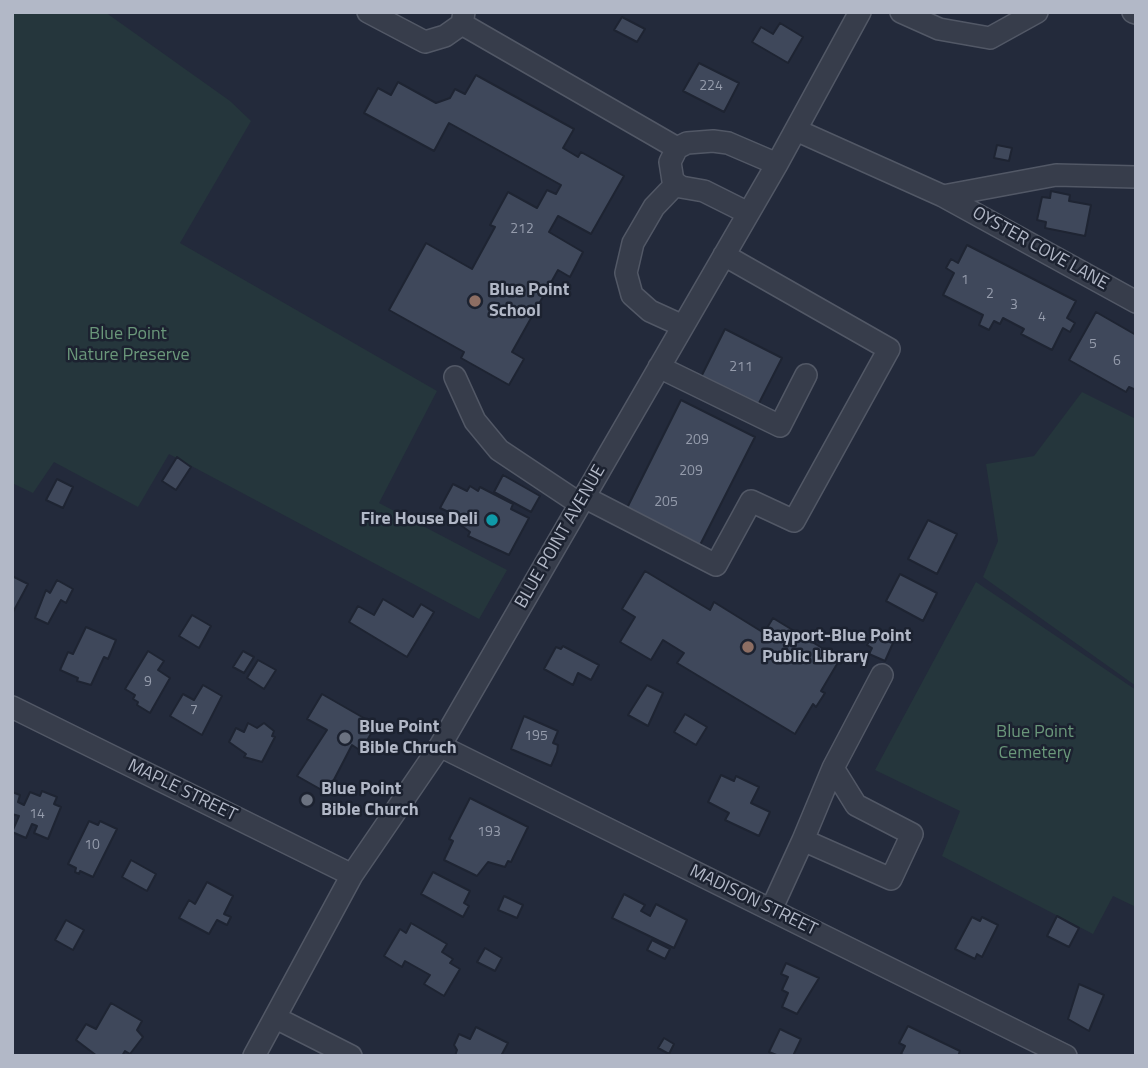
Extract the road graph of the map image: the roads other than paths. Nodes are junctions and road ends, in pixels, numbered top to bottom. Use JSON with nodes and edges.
{"nodes":[{"id":1,"x":368,"y":12,"type":"edge"},
{"id":2,"x":901,"y":12,"type":"edge"},
{"id":3,"x":1037,"y":12,"type":"edge"},
{"id":4,"x":855,"y":14,"type":"edge"},
{"id":5,"x":463,"y":18,"type":"edge"},
{"id":6,"x":796,"y":130,"type":"junction"},
{"id":7,"x":677,"y":148,"type":"junction"},
{"id":8,"x":777,"y":164,"type":"junction"},
{"id":9,"x":1136,"y":177,"type":"edge"},
{"id":10,"x":676,"y":184,"type":"junction"},
{"id":11,"x":943,"y":196,"type":"junction"},
{"id":12,"x":748,"y":213,"type":"junction"},
{"id":13,"x":723,"y":255,"type":"junction"},
{"id":14,"x":1136,"y":302,"type":"edge"},
{"id":15,"x":683,"y":326,"type":"junction"},
{"id":16,"x":659,"y":367,"type":"junction"},
{"id":17,"x":806,"y":374,"type":"dead end"},
{"id":18,"x":455,"y":377,"type":"dead end"},
{"id":19,"x":582,"y":500,"type":"junction"},
{"id":20,"x":882,"y":675,"type":"dead end"},
{"id":21,"x":12,"y":707,"type":"edge"},
{"id":22,"x":440,"y":746,"type":"junction"},
{"id":23,"x":833,"y":768,"type":"junction"},
{"id":24,"x":803,"y":840,"type":"junction"},
{"id":25,"x":352,"y":875,"type":"junction"},
{"id":26,"x":771,"y":910,"type":"junction"},
{"id":27,"x":276,"y":1018,"type":"junction"},
{"id":28,"x":254,"y":1056,"type":"edge"},
{"id":29,"x":351,"y":1056,"type":"edge"},
{"id":30,"x":1066,"y":1056,"type":"edge"}],
"edges":[{"from":1,"to":5,"type":"street"},
{"from":2,"to":3,"type":"street"},
{"from":4,"to":6,"type":"street","name":"BLUE POINT AVENUE"},
{"from":5,"to":7,"type":"street"},
{"from":6,"to":8,"type":"street","name":"BLUE POINT AVENUE"},
{"from":6,"to":11,"type":"street","name":"OYSTER COVE LANE"},
{"from":7,"to":8,"type":"street"},
{"from":7,"to":10,"type":"street"},
{"from":8,"to":12,"type":"street","name":"BLUE POINT AVENUE"},
{"from":9,"to":11,"type":"street","name":"OYSTER COVE LANE"},
{"from":10,"to":12,"type":"street"},
{"from":10,"to":15,"type":"street"},
{"from":11,"to":14,"type":"street","name":"OYSTER COVE LANE"},
{"from":12,"to":13,"type":"street","name":"BLUE POINT AVENUE"},
{"from":13,"to":15,"type":"street","name":"BLUE POINT AVENUE"},
{"from":13,"to":19,"type":"street"},
{"from":15,"to":16,"type":"street","name":"BLUE POINT AVENUE"},
{"from":16,"to":17,"type":"street"},
{"from":16,"to":19,"type":"street","name":"BLUE POINT AVENUE"},
{"from":18,"to":19,"type":"street"},
{"from":19,"to":22,"type":"street","name":"BLUE POINT AVENUE"},
{"from":20,"to":23,"type":"street"},
{"from":21,"to":25,"type":"street","name":"MAPLE STREET"},
{"from":22,"to":25,"type":"street","name":"BLUE POINT AVENUE"},
{"from":22,"to":26,"type":"street","name":"MADISON STREET"},
{"from":23,"to":24,"type":"street"},
{"from":23,"to":24,"type":"street"},
{"from":24,"to":26,"type":"street"},
{"from":25,"to":27,"type":"street","name":"BLUE POINT AVENUE"},
{"from":26,"to":30,"type":"street","name":"MADISON STREET"},
{"from":27,"to":28,"type":"street","name":"BLUE POINT AVENUE"},
{"from":27,"to":29,"type":"street"}]}
